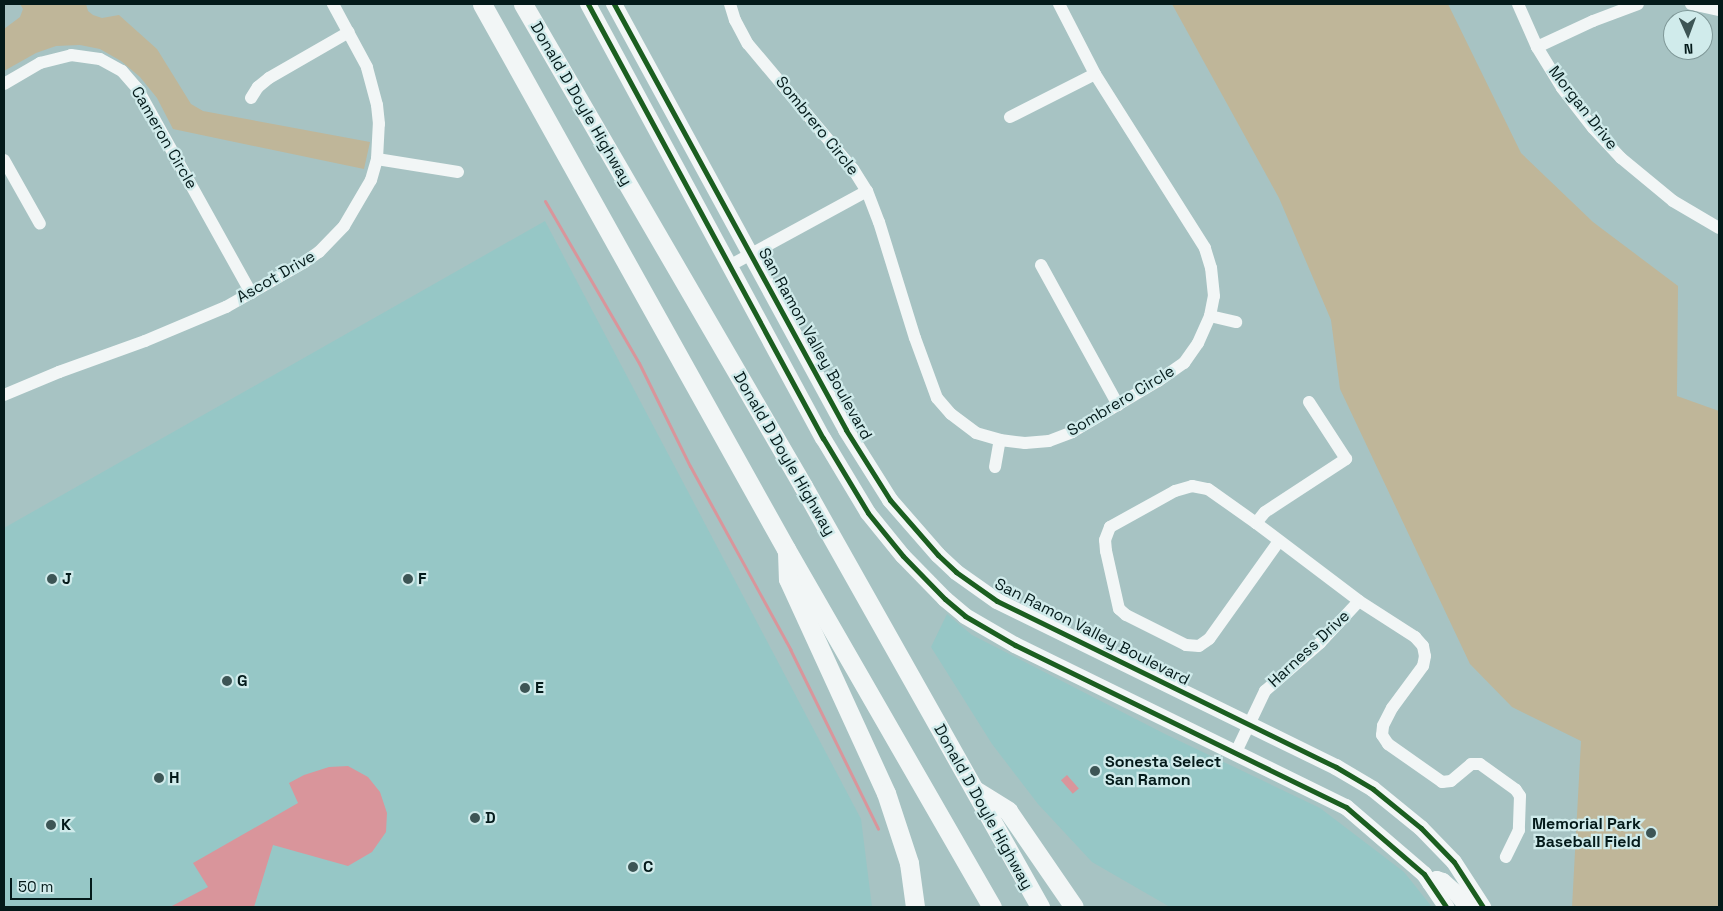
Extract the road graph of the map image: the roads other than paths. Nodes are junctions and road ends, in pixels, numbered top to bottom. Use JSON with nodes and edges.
{"nodes":[{"id":1,"x":333,"y":4,"type":"edge"},
{"id":2,"x":482,"y":4,"type":"edge"},
{"id":3,"x":523,"y":4,"type":"edge"},
{"id":4,"x":588,"y":4,"type":"edge"},
{"id":5,"x":614,"y":4,"type":"edge"},
{"id":6,"x":730,"y":4,"type":"edge"},
{"id":7,"x":1059,"y":4,"type":"edge"},
{"id":8,"x":1518,"y":4,"type":"edge"},
{"id":9,"x":1638,"y":4,"type":"edge"},
{"id":10,"x":1691,"y":4,"type":"edge"},
{"id":11,"x":1719,"y":10,"type":"edge"},
{"id":12,"x":349,"y":32,"type":"junction"},
{"id":13,"x":1537,"y":47,"type":"junction"},
{"id":14,"x":1096,"y":74,"type":"junction"},
{"id":15,"x":4,"y":84,"type":"edge"},
{"id":16,"x":251,"y":98,"type":"dead end"},
{"id":17,"x":1010,"y":117,"type":"dead end"},
{"id":18,"x":377,"y":159,"type":"junction"},
{"id":19,"x":4,"y":160,"type":"edge"},
{"id":20,"x":458,"y":172,"type":"dead end"},
{"id":21,"x":868,"y":191,"type":"junction"},
{"id":22,"x":40,"y":224,"type":"dead end"},
{"id":23,"x":1719,"y":228,"type":"edge"},
{"id":24,"x":751,"y":254,"type":"junction"},
{"id":25,"x":1041,"y":265,"type":"dead end"},
{"id":26,"x":729,"y":266,"type":"junction"},
{"id":27,"x":251,"y":293,"type":"junction"},
{"id":28,"x":1210,"y":316,"type":"junction"},
{"id":29,"x":1236,"y":322,"type":"dead end"},
{"id":30,"x":4,"y":395,"type":"edge"},
{"id":31,"x":1309,"y":402,"type":"dead end"},
{"id":32,"x":1118,"y":405,"type":"junction"},
{"id":33,"x":1000,"y":440,"type":"junction"},
{"id":34,"x":995,"y":468,"type":"dead end"},
{"id":35,"x":1256,"y":523,"type":"junction"},
{"id":36,"x":1279,"y":541,"type":"junction"},
{"id":37,"x":786,"y":548,"type":"junction"},
{"id":38,"x":1359,"y":601,"type":"junction"},
{"id":39,"x":1250,"y":724,"type":"junction"},
{"id":40,"x":1236,"y":752,"type":"junction"},
{"id":41,"x":974,"y":790,"type":"junction"},
{"id":42,"x":1506,"y":857,"type":"dead end"},
{"id":43,"x":1430,"y":883,"type":"junction"},
{"id":44,"x":916,"y":907,"type":"edge"},
{"id":45,"x":992,"y":907,"type":"edge"},
{"id":46,"x":1040,"y":907,"type":"edge"},
{"id":47,"x":1074,"y":907,"type":"edge"},
{"id":48,"x":1446,"y":907,"type":"edge"},
{"id":49,"x":1467,"y":907,"type":"edge"},
{"id":50,"x":1483,"y":907,"type":"edge"}],
"edges":[{"from":1,"to":12,"type":"street","name":"Ascot Drive"},
{"from":2,"to":37,"type":"highway"},
{"from":3,"to":41,"type":"highway","name":"Donald D Doyle Highway"},
{"from":4,"to":26,"type":"main road"},
{"from":5,"to":24,"type":"main road","name":"San Ramon Valley Boulevard"},
{"from":6,"to":21,"type":"street","name":"Sombrero Circle"},
{"from":7,"to":14,"type":"street","name":"Sombrero Circle"},
{"from":8,"to":13,"type":"street","name":"Morgan Drive"},
{"from":9,"to":13,"type":"street"},
{"from":10,"to":11,"type":"street"},
{"from":12,"to":16,"type":"street"},
{"from":12,"to":18,"type":"street","name":"Ascot Drive"},
{"from":13,"to":23,"type":"street","name":"Morgan Drive"},
{"from":14,"to":17,"type":"street"},
{"from":14,"to":28,"type":"street","name":"Sombrero Circle"},
{"from":15,"to":27,"type":"street","name":"Cameron Circle"},
{"from":18,"to":20,"type":"street"},
{"from":18,"to":27,"type":"street","name":"Ascot Drive"},
{"from":19,"to":22,"type":"street"},
{"from":21,"to":24,"type":"street"},
{"from":21,"to":33,"type":"street","name":"Sombrero Circle"},
{"from":24,"to":26,"type":"street"},
{"from":24,"to":39,"type":"main road","name":"San Ramon Valley Boulevard"},
{"from":25,"to":32,"type":"street"},
{"from":26,"to":40,"type":"main road"},
{"from":27,"to":30,"type":"street","name":"Ascot Drive"},
{"from":28,"to":29,"type":"street"},
{"from":28,"to":32,"type":"street","name":"Sombrero Circle"},
{"from":31,"to":35,"type":"street"},
{"from":32,"to":33,"type":"street","name":"Sombrero Circle"},
{"from":33,"to":34,"type":"street"},
{"from":35,"to":36,"type":"street"},
{"from":35,"to":36,"type":"street"},
{"from":36,"to":38,"type":"street"},
{"from":37,"to":44,"type":"highway"},
{"from":37,"to":45,"type":"highway"},
{"from":38,"to":39,"type":"street","name":"Harness Drive"},
{"from":38,"to":42,"type":"street","name":"Harness Drive"},
{"from":39,"to":40,"type":"street","name":"Harness Drive"},
{"from":39,"to":50,"type":"main road","name":"San Ramon Valley Boulevard"},
{"from":40,"to":43,"type":"main road"},
{"from":41,"to":46,"type":"highway","name":"Donald D Doyle Highway"},
{"from":41,"to":47,"type":"highway"},
{"from":43,"to":48,"type":"main road"},
{"from":43,"to":49,"type":"main road"}]}
